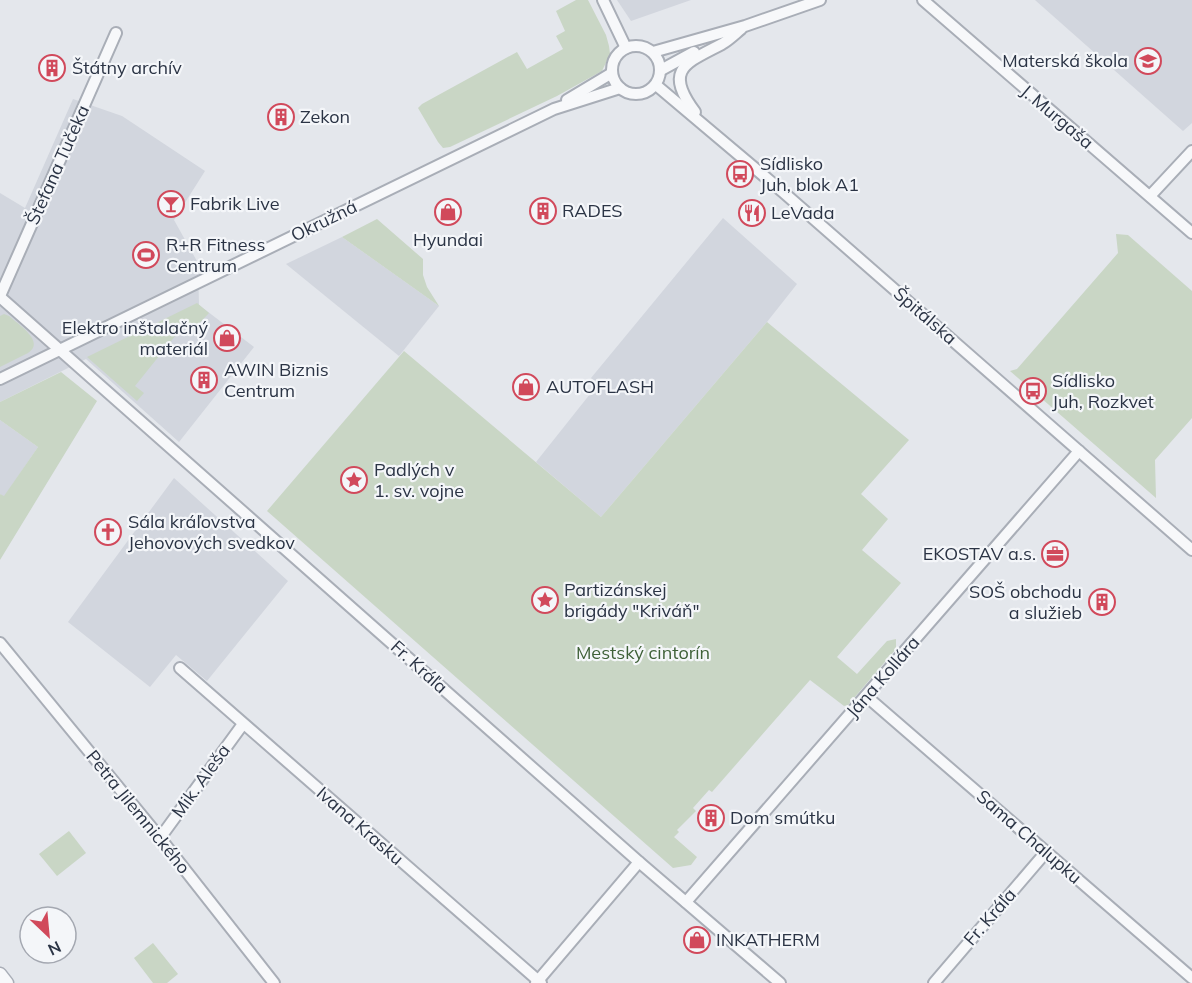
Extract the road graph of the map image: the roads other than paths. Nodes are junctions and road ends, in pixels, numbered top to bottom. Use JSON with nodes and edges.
{"nodes":[{"id":1,"x":603,"y":0,"type":"edge"},
{"id":2,"x":820,"y":0,"type":"edge"},
{"id":3,"x":923,"y":0,"type":"edge"},
{"id":4,"x":745,"y":26,"type":"junction"},
{"id":5,"x":116,"y":33,"type":"dead end"},
{"id":6,"x":626,"y":48,"type":"junction"},
{"id":7,"x":653,"y":52,"type":"junction"},
{"id":8,"x":661,"y":70,"type":"junction"},
{"id":9,"x":612,"y":73,"type":"junction"},
{"id":10,"x":656,"y":85,"type":"junction"},
{"id":11,"x":620,"y":88,"type":"junction"},
{"id":12,"x":554,"y":109,"type":"junction"},
{"id":13,"x":704,"y":124,"type":"junction"},
{"id":14,"x":1192,"y":151,"type":"edge"},
{"id":15,"x":1150,"y":196,"type":"junction"},
{"id":16,"x":1192,"y":233,"type":"edge"},
{"id":17,"x":0,"y":296,"type":"edge"},
{"id":18,"x":60,"y":350,"type":"junction"},
{"id":19,"x":0,"y":379,"type":"edge"},
{"id":20,"x":1079,"y":451,"type":"junction"},
{"id":21,"x":1192,"y":550,"type":"edge"},
{"id":22,"x":0,"y":643,"type":"edge"},
{"id":23,"x":180,"y":668,"type":"dead end"},
{"id":24,"x":866,"y":696,"type":"junction"},
{"id":25,"x":243,"y":724,"type":"junction"},
{"id":26,"x":160,"y":838,"type":"junction"},
{"id":27,"x":1046,"y":852,"type":"junction"},
{"id":28,"x":639,"y":862,"type":"junction"},
{"id":29,"x":686,"y":902,"type":"junction"},
{"id":30,"x":0,"y":974,"type":"edge"},
{"id":31,"x":1192,"y":978,"type":"edge"},
{"id":32,"x":539,"y":982,"type":"edge"},
{"id":33,"x":7,"y":983,"type":"edge"},
{"id":34,"x":274,"y":983,"type":"edge"},
{"id":35,"x":780,"y":983,"type":"edge"},
{"id":36,"x":934,"y":983,"type":"edge"}],
"edges":[{"from":1,"to":6,"type":"street"},
{"from":2,"to":4,"type":"street"},
{"from":3,"to":15,"type":"street","name":"J. Murgaša"},
{"from":4,"to":7,"type":"street"},
{"from":4,"to":8,"type":"street"},
{"from":4,"to":13,"type":"street"},
{"from":5,"to":17,"type":"street","name":"Štefana Tučeka"},
{"from":6,"to":7,"type":"street"},
{"from":6,"to":9,"type":"street"},
{"from":7,"to":8,"type":"street"},
{"from":8,"to":10,"type":"street"},
{"from":9,"to":11,"type":"street"},
{"from":9,"to":12,"type":"street"},
{"from":10,"to":11,"type":"street"},
{"from":10,"to":13,"type":"street","name":"Špitálska"},
{"from":11,"to":12,"type":"street","name":"Okružná"},
{"from":12,"to":18,"type":"street","name":"Okružná"},
{"from":13,"to":20,"type":"street","name":"Špitálska"},
{"from":14,"to":15,"type":"street"},
{"from":15,"to":16,"type":"street","name":"J. Murgaša"},
{"from":17,"to":18,"type":"street","name":"Fr. Kráľa"},
{"from":18,"to":19,"type":"street","name":"Okružná"},
{"from":18,"to":28,"type":"street","name":"Fr. Kráľa"},
{"from":20,"to":21,"type":"street","name":"Špitálska"},
{"from":20,"to":24,"type":"street","name":"Jána Kollára"},
{"from":22,"to":26,"type":"street","name":"Petra Jilemnického"},
{"from":23,"to":25,"type":"street","name":"Ivana Krasku"},
{"from":24,"to":27,"type":"street","name":"Sama Chalupku"},
{"from":24,"to":29,"type":"street","name":"Jána Kollára"},
{"from":25,"to":26,"type":"street","name":"Mik. Aleša"},
{"from":25,"to":32,"type":"street","name":"Ivana Krasku"},
{"from":26,"to":34,"type":"street","name":"Petra Jilemnického"},
{"from":27,"to":31,"type":"street","name":"Sama Chalupku"},
{"from":27,"to":36,"type":"street","name":"Fr. Kráľa"},
{"from":28,"to":29,"type":"street","name":"Fr. Kráľa"},
{"from":28,"to":32,"type":"street"},
{"from":29,"to":35,"type":"street","name":"Fr. Kráľa"},
{"from":30,"to":33,"type":"street"}]}
